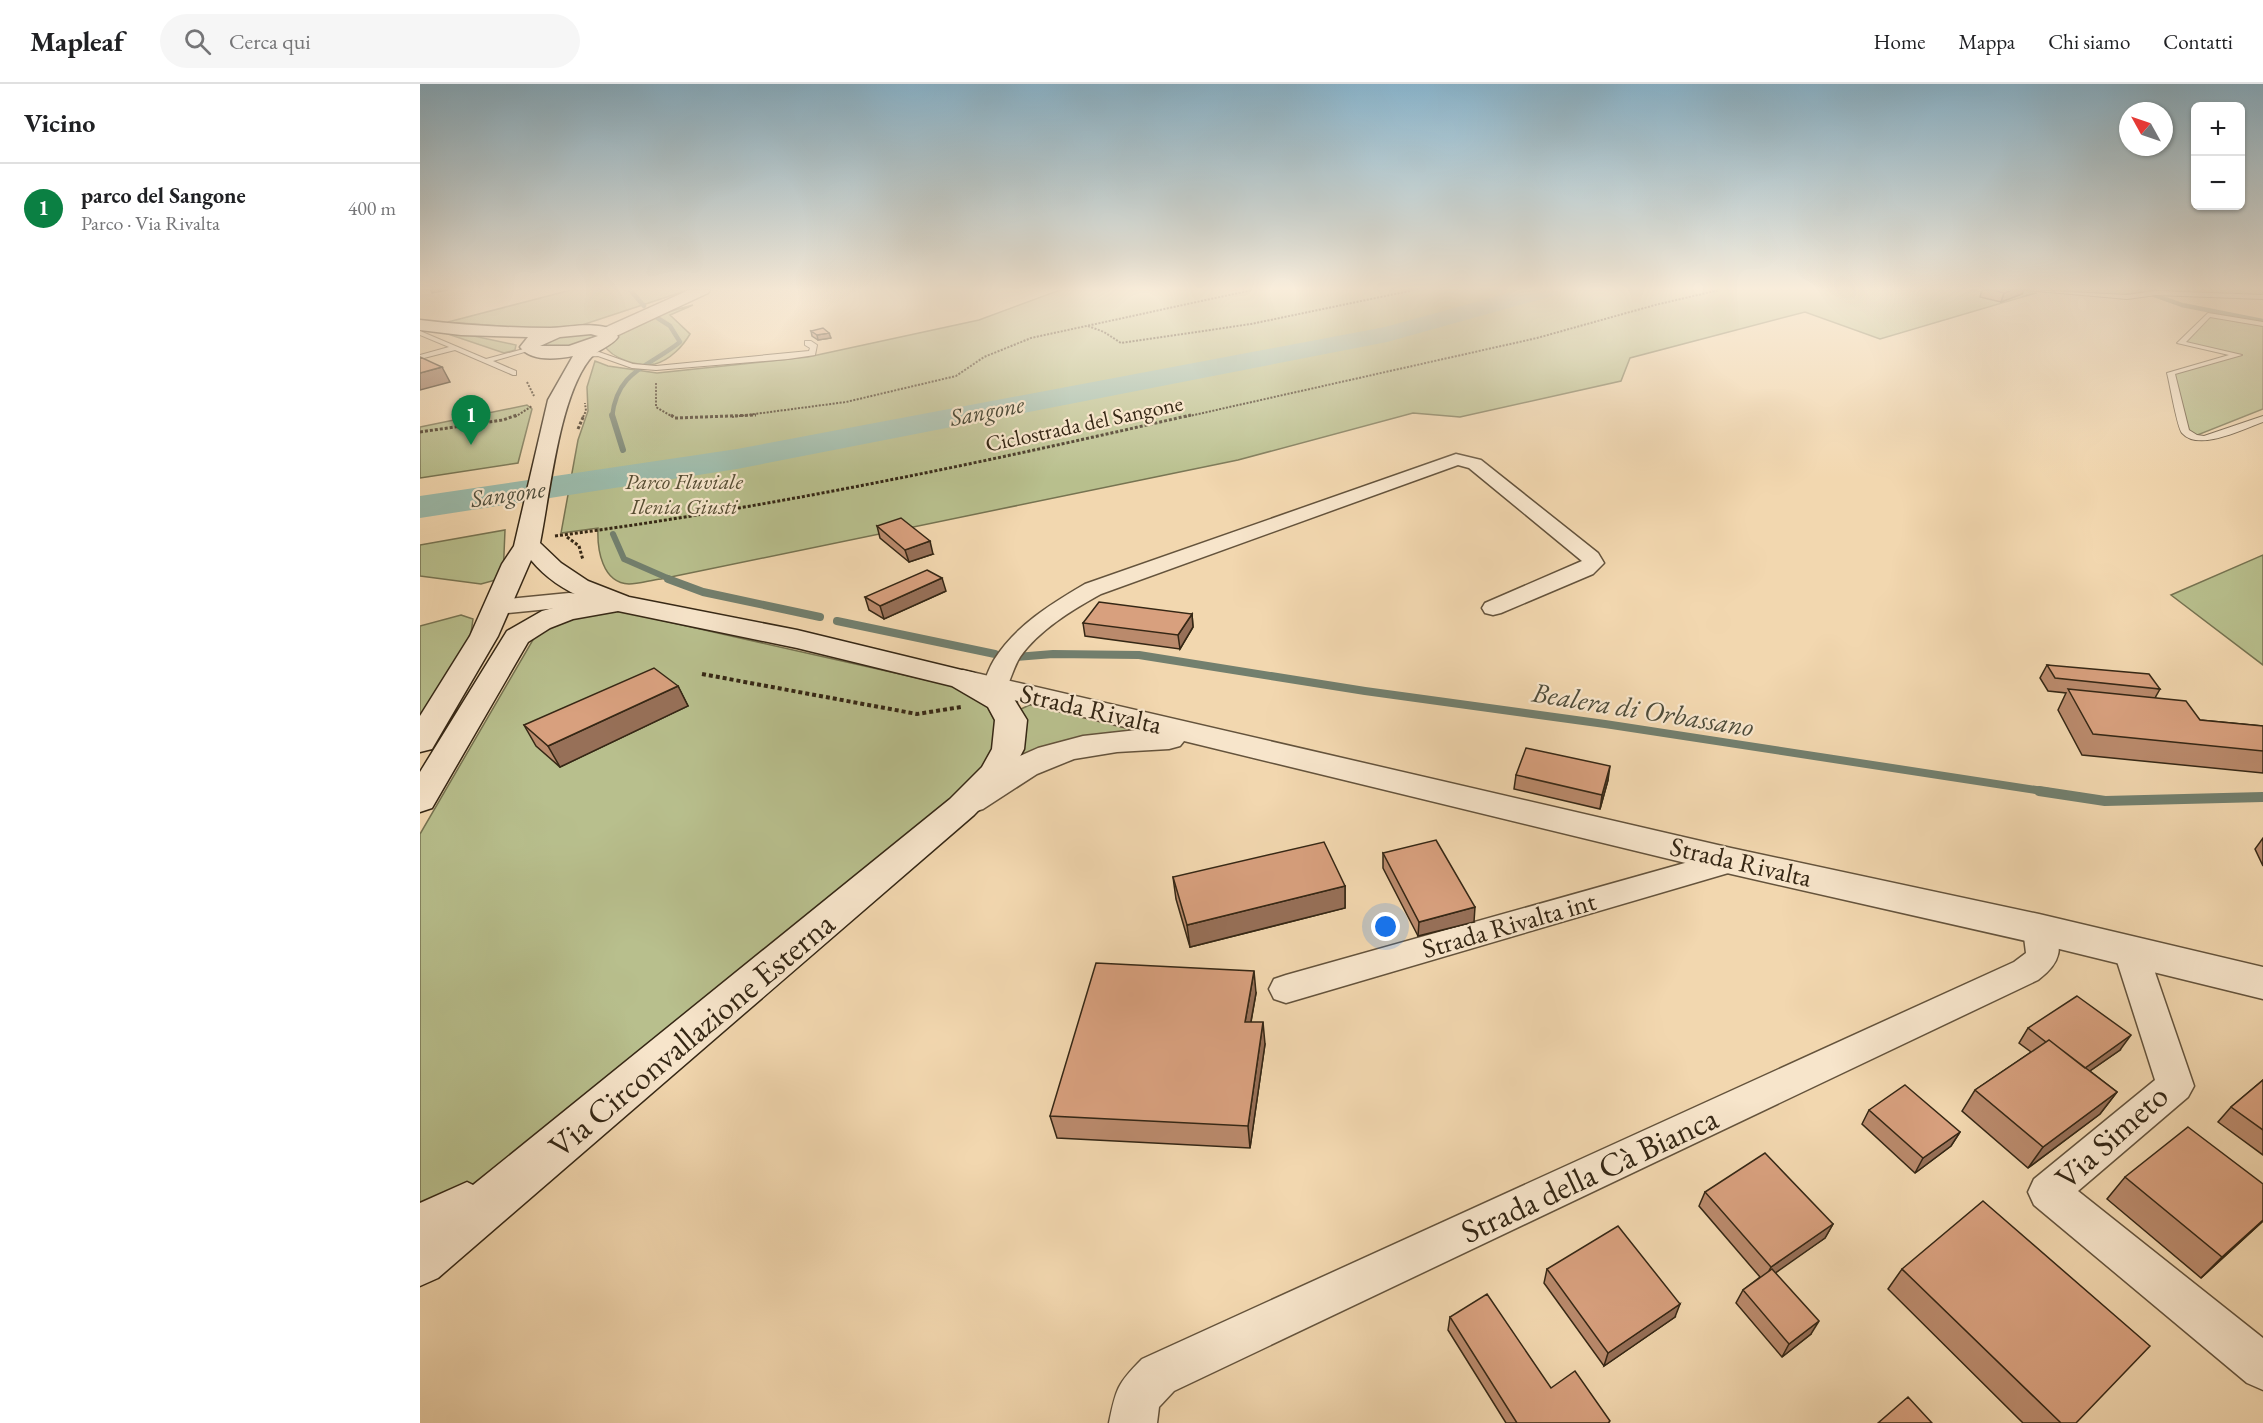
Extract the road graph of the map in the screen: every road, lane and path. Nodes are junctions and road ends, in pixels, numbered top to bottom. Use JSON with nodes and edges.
{"nodes":[{"id":1,"x":438,"y":352,"type":"edge"},
{"id":2,"x":466,"y":352,"type":"edge"},
{"id":3,"x":517,"y":352,"type":"edge"},
{"id":4,"x":540,"y":352,"type":"edge"},
{"id":5,"x":586,"y":352,"type":"edge"},
{"id":6,"x":595,"y":352,"type":"edge"},
{"id":7,"x":812,"y":352,"type":"edge"},
{"id":8,"x":995,"y":352,"type":"edge"},
{"id":9,"x":1472,"y":352,"type":"edge"},
{"id":10,"x":2226,"y":352,"type":"edge"},
{"id":11,"x":420,"y":357,"type":"edge"},
{"id":12,"x":486,"y":361,"type":"junction"},
{"id":13,"x":656,"y":368,"type":"junction"},
{"id":14,"x":513,"y":373,"type":"dead end"},
{"id":15,"x":563,"y":386,"type":"junction"},
{"id":16,"x":2263,"y":419,"type":"edge"},
{"id":17,"x":555,"y":537,"type":"dead end"},
{"id":18,"x":528,"y":542,"type":"junction"},
{"id":19,"x":622,"y":604,"type":"junction"},
{"id":20,"x":498,"y":607,"type":"junction"},
{"id":21,"x":1493,"y":608,"type":"dead end"},
{"id":22,"x":702,"y":674,"type":"dead end"},
{"id":23,"x":998,"y":694,"type":"junction"},
{"id":24,"x":1219,"y":739,"type":"junction"},
{"id":25,"x":420,"y":742,"type":"edge"},
{"id":26,"x":420,"y":800,"type":"edge"},
{"id":27,"x":962,"y":807,"type":"junction"},
{"id":28,"x":1731,"y":861,"type":"junction"},
{"id":29,"x":2039,"y":929,"type":"junction"},
{"id":30,"x":2131,"y":952,"type":"junction"},
{"id":31,"x":2263,"y":983,"type":"edge"},
{"id":32,"x":1286,"y":988,"type":"dead end"},
{"id":33,"x":512,"y":1184,"type":"junction"},
{"id":34,"x":420,"y":1228,"type":"edge"},
{"id":35,"x":420,"y":1260,"type":"edge"},
{"id":36,"x":2263,"y":1367,"type":"edge"},
{"id":37,"x":1133,"y":1423,"type":"edge"}],
"edges":[{"from":1,"to":11,"type":"lane"},
{"from":2,"to":12,"type":"lane"},
{"from":3,"to":12,"type":"lane"},
{"from":4,"to":15,"type":"main road"},
{"from":5,"to":15,"type":"main road"},
{"from":6,"to":13,"type":"lane"},
{"from":7,"to":13,"type":"lane"},
{"from":8,"to":13,"type":"path"},
{"from":9,"to":17,"type":"path","name":"Ciclostrada del Sangone"},
{"from":10,"to":16,"type":"lane"},
{"from":12,"to":14,"type":"lane"},
{"from":15,"to":18,"type":"main road"},
{"from":18,"to":19,"type":"main road"},
{"from":18,"to":20,"type":"main road"},
{"from":19,"to":20,"type":"street"},
{"from":19,"to":23,"type":"main road","name":"Strada Rivalta"},
{"from":19,"to":26,"type":"main road"},
{"from":20,"to":25,"type":"main road"},
{"from":21,"to":23,"type":"street"},
{"from":22,"to":23,"type":"path"},
{"from":23,"to":24,"type":"main road","name":"Strada Rivalta"},
{"from":23,"to":27,"type":"main road"},
{"from":24,"to":27,"type":"main road","name":"Strada Rivalta"},
{"from":24,"to":28,"type":"main road","name":"Strada Rivalta"},
{"from":27,"to":33,"type":"main road","name":"Via Circonvallazione Esterna"},
{"from":28,"to":29,"type":"main road","name":"Strada Rivalta"},
{"from":28,"to":32,"type":"street","name":"Strada Rivalta int"},
{"from":29,"to":30,"type":"main road","name":"Strada Rivalta"},
{"from":29,"to":37,"type":"street","name":"Strada della Cà Bianca"},
{"from":30,"to":31,"type":"main road","name":"Strada Rivalta"},
{"from":30,"to":36,"type":"street","name":"Via Simeto"},
{"from":33,"to":34,"type":"main road"},
{"from":33,"to":35,"type":"main road","name":"Via Circonvallazione Esterna"}]}
